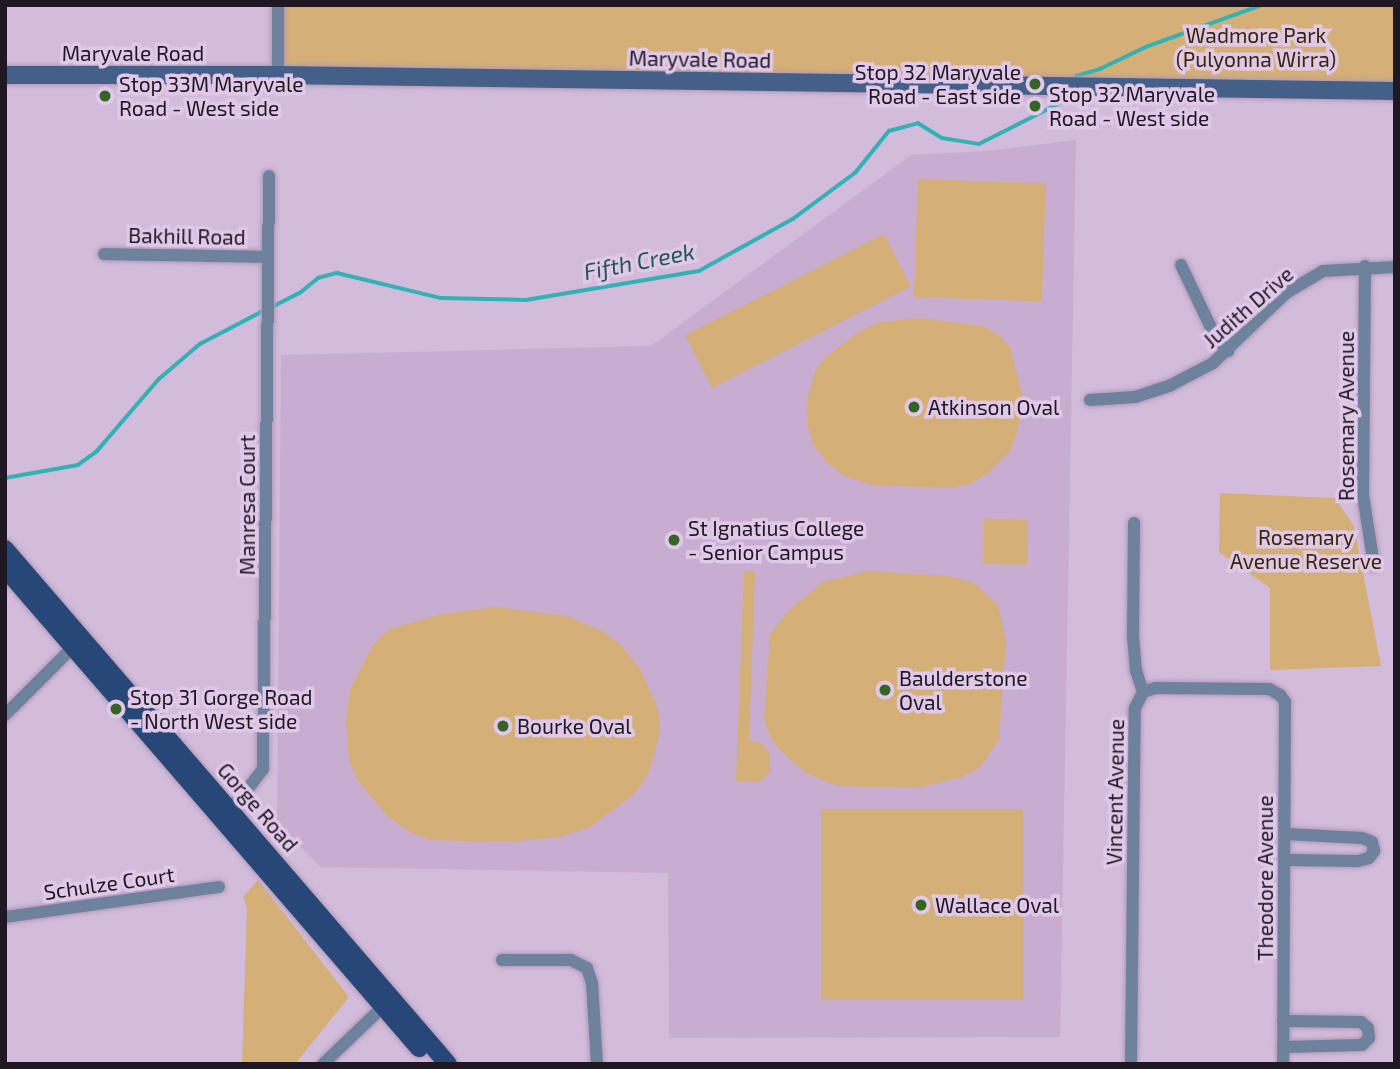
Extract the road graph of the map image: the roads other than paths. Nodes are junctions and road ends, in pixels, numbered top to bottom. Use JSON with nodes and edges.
{"nodes":[{"id":1,"x":278,"y":5,"type":"edge"},
{"id":2,"x":5,"y":75,"type":"edge"},
{"id":3,"x":278,"y":75,"type":"junction"},
{"id":4,"x":1395,"y":91,"type":"edge"},
{"id":5,"x":269,"y":176,"type":"dead end"},
{"id":6,"x":104,"y":254,"type":"dead end"},
{"id":7,"x":268,"y":257,"type":"junction"},
{"id":8,"x":1181,"y":265,"type":"dead end"},
{"id":9,"x":1365,"y":266,"type":"junction"},
{"id":10,"x":1395,"y":267,"type":"edge"},
{"id":11,"x":1228,"y":351,"type":"junction"},
{"id":12,"x":1090,"y":400,"type":"dead end"},
{"id":13,"x":1134,"y":523,"type":"dead end"},
{"id":14,"x":5,"y":549,"type":"edge"},
{"id":15,"x":1374,"y":565,"type":"dead end"},
{"id":16,"x":5,"y":568,"type":"edge"},
{"id":17,"x":77,"y":643,"type":"junction"},
{"id":18,"x":1143,"y":692,"type":"junction"},
{"id":19,"x":5,"y":715,"type":"edge"},
{"id":20,"x":227,"y":816,"type":"junction"},
{"id":21,"x":1284,"y":834,"type":"junction"},
{"id":22,"x":1284,"y":860,"type":"junction"},
{"id":23,"x":219,"y":887,"type":"dead end"},
{"id":24,"x":5,"y":917,"type":"edge"},
{"id":25,"x":502,"y":960,"type":"dead end"},
{"id":26,"x":387,"y":1003,"type":"junction"},
{"id":27,"x":1283,"y":1021,"type":"junction"},
{"id":28,"x":1283,"y":1047,"type":"junction"},
{"id":29,"x":323,"y":1064,"type":"edge"},
{"id":30,"x":433,"y":1064,"type":"edge"},
{"id":31,"x":448,"y":1064,"type":"edge"},
{"id":32,"x":597,"y":1064,"type":"edge"},
{"id":33,"x":1131,"y":1064,"type":"edge"},
{"id":34,"x":1283,"y":1064,"type":"edge"}],
"edges":[{"from":1,"to":3,"type":"street"},
{"from":2,"to":3,"type":"main road","name":"Maryvale Road"},
{"from":3,"to":4,"type":"main road","name":"Maryvale Road"},
{"from":5,"to":7,"type":"street","name":"Manresa Court"},
{"from":6,"to":7,"type":"street","name":"Bakhill Road"},
{"from":7,"to":20,"type":"street","name":"Manresa Court"},
{"from":8,"to":11,"type":"street"},
{"from":9,"to":10,"type":"street","name":"Judith Drive"},
{"from":9,"to":11,"type":"street","name":"Judith Drive"},
{"from":9,"to":15,"type":"street","name":"Rosemary Avenue"},
{"from":11,"to":12,"type":"street","name":"Judith Drive"},
{"from":13,"to":18,"type":"street","name":"Vincent Avenue"},
{"from":14,"to":17,"type":"main road","name":"Gorge Road"},
{"from":16,"to":17,"type":"main road","name":"Gorge Road"},
{"from":17,"to":19,"type":"street"},
{"from":17,"to":20,"type":"main road","name":"Gorge Road"},
{"from":18,"to":21,"type":"street","name":"Theodore Avenue"},
{"from":18,"to":33,"type":"street","name":"Vincent Avenue"},
{"from":20,"to":26,"type":"main road","name":"Gorge Road"},
{"from":21,"to":22,"type":"street","name":"Theodore Avenue"},
{"from":21,"to":22,"type":"street"},
{"from":22,"to":27,"type":"street","name":"Theodore Avenue"},
{"from":23,"to":24,"type":"street","name":"Schulze Court"},
{"from":25,"to":32,"type":"street"},
{"from":26,"to":29,"type":"street"},
{"from":26,"to":30,"type":"main road","name":"Gorge Road"},
{"from":26,"to":31,"type":"main road","name":"Gorge Road"},
{"from":27,"to":28,"type":"street","name":"Theodore Avenue"},
{"from":27,"to":28,"type":"street"},
{"from":28,"to":34,"type":"street","name":"Theodore Avenue"}]}
